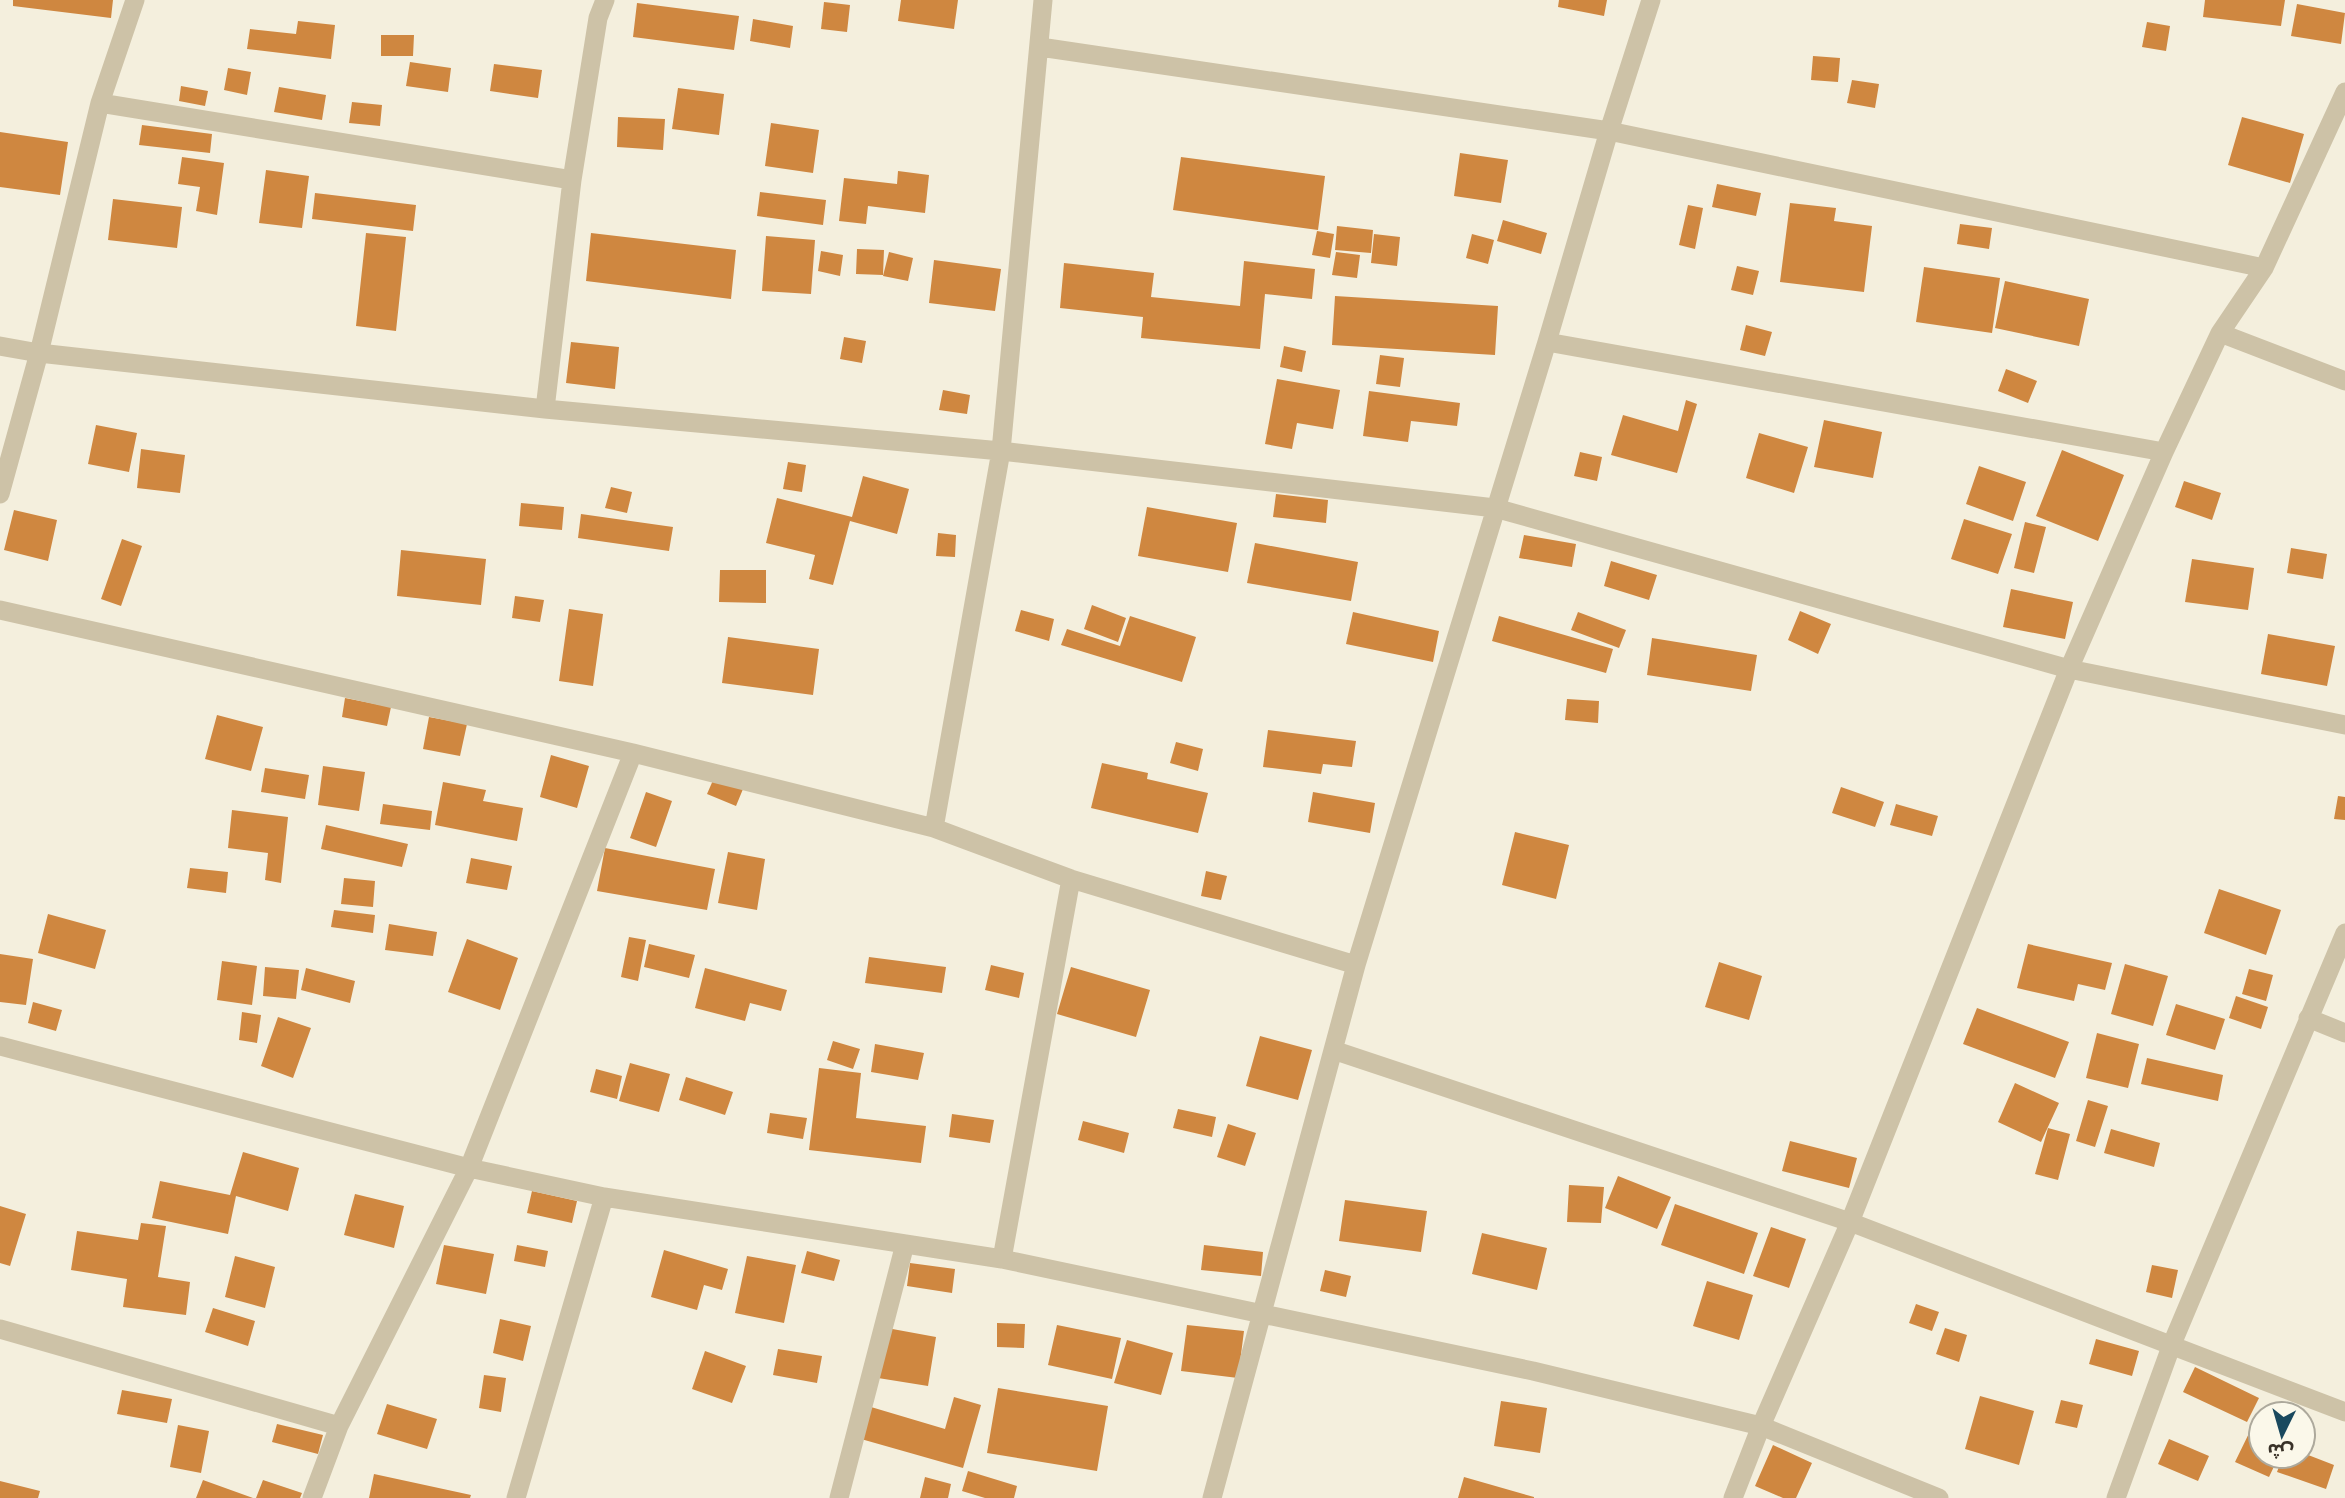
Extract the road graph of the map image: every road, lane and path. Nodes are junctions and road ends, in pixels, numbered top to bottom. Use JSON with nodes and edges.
{"nodes":[{"id":1,"x":135,"y":0,"type":"edge"},
{"id":2,"x":605,"y":0,"type":"edge"},
{"id":3,"x":1043,"y":0,"type":"edge"},
{"id":4,"x":1651,"y":0,"type":"edge"},
{"id":5,"x":1040,"y":47,"type":"junction"},
{"id":6,"x":2345,"y":92,"type":"edge"},
{"id":7,"x":100,"y":103,"type":"junction"},
{"id":8,"x":1609,"y":131,"type":"junction"},
{"id":9,"x":572,"y":180,"type":"junction"},
{"id":10,"x":2264,"y":268,"type":"junction"},
{"id":11,"x":2220,"y":333,"type":"junction"},
{"id":12,"x":1547,"y":342,"type":"junction"},
{"id":13,"x":0,"y":345,"type":"edge"},
{"id":14,"x":39,"y":353,"type":"junction"},
{"id":15,"x":2345,"y":381,"type":"edge"},
{"id":16,"x":545,"y":409,"type":"junction"},
{"id":17,"x":1001,"y":451,"type":"junction"},
{"id":18,"x":2164,"y":452,"type":"junction"},
{"id":19,"x":0,"y":494,"type":"edge"},
{"id":20,"x":1495,"y":508,"type":"junction"},
{"id":21,"x":0,"y":610,"type":"edge"},
{"id":22,"x":2069,"y":669,"type":"junction"},
{"id":23,"x":2345,"y":725,"type":"edge"},
{"id":24,"x":633,"y":753,"type":"junction"},
{"id":25,"x":934,"y":828,"type":"junction"},
{"id":26,"x":1072,"y":878,"type":"junction"},
{"id":27,"x":2345,"y":933,"type":"edge"},
{"id":28,"x":1356,"y":965,"type":"junction"},
{"id":29,"x":2308,"y":1018,"type":"junction"},
{"id":30,"x":2345,"y":1033,"type":"edge"},
{"id":31,"x":0,"y":1046,"type":"edge"},
{"id":32,"x":1333,"y":1050,"type":"junction"},
{"id":33,"x":469,"y":1168,"type":"junction"},
{"id":34,"x":604,"y":1197,"type":"junction"},
{"id":35,"x":1850,"y":1222,"type":"junction"},
{"id":36,"x":905,"y":1244,"type":"junction"},
{"id":37,"x":1002,"y":1259,"type":"junction"},
{"id":38,"x":1263,"y":1313,"type":"junction"},
{"id":39,"x":0,"y":1329,"type":"edge"},
{"id":40,"x":2172,"y":1344,"type":"junction"},
{"id":41,"x":2345,"y":1412,"type":"edge"},
{"id":42,"x":339,"y":1426,"type":"junction"},
{"id":43,"x":1761,"y":1426,"type":"junction"},
{"id":44,"x":313,"y":1498,"type":"edge"},
{"id":45,"x":516,"y":1498,"type":"edge"},
{"id":46,"x":839,"y":1498,"type":"edge"},
{"id":47,"x":1212,"y":1498,"type":"edge"},
{"id":48,"x":1733,"y":1498,"type":"edge"},
{"id":49,"x":1938,"y":1498,"type":"edge"},
{"id":50,"x":2116,"y":1498,"type":"edge"}],
"edges":[{"from":1,"to":7,"type":"street"},
{"from":2,"to":9,"type":"street"},
{"from":3,"to":5,"type":"street"},
{"from":4,"to":8,"type":"street"},
{"from":5,"to":8,"type":"street"},
{"from":5,"to":17,"type":"street"},
{"from":6,"to":10,"type":"street"},
{"from":7,"to":9,"type":"street"},
{"from":7,"to":14,"type":"street"},
{"from":8,"to":10,"type":"street"},
{"from":8,"to":12,"type":"street"},
{"from":9,"to":16,"type":"street"},
{"from":10,"to":11,"type":"street"},
{"from":11,"to":15,"type":"street"},
{"from":11,"to":18,"type":"street"},
{"from":12,"to":18,"type":"street"},
{"from":12,"to":20,"type":"street"},
{"from":13,"to":14,"type":"street"},
{"from":14,"to":16,"type":"street"},
{"from":14,"to":19,"type":"street"},
{"from":16,"to":17,"type":"street"},
{"from":17,"to":20,"type":"street"},
{"from":17,"to":25,"type":"street"},
{"from":18,"to":22,"type":"street"},
{"from":20,"to":22,"type":"street"},
{"from":20,"to":28,"type":"street"},
{"from":21,"to":24,"type":"street"},
{"from":22,"to":23,"type":"street"},
{"from":22,"to":35,"type":"street"},
{"from":24,"to":25,"type":"street"},
{"from":24,"to":33,"type":"street"},
{"from":25,"to":26,"type":"street"},
{"from":26,"to":28,"type":"street"},
{"from":26,"to":37,"type":"street"},
{"from":27,"to":29,"type":"street"},
{"from":28,"to":32,"type":"street"},
{"from":29,"to":30,"type":"street"},
{"from":29,"to":40,"type":"street"},
{"from":31,"to":33,"type":"street"},
{"from":32,"to":35,"type":"street"},
{"from":32,"to":38,"type":"street"},
{"from":33,"to":34,"type":"street"},
{"from":33,"to":42,"type":"street"},
{"from":34,"to":36,"type":"street"},
{"from":34,"to":45,"type":"street"},
{"from":35,"to":40,"type":"street"},
{"from":35,"to":43,"type":"street"},
{"from":36,"to":37,"type":"street"},
{"from":36,"to":46,"type":"street"},
{"from":37,"to":38,"type":"street"},
{"from":38,"to":43,"type":"street"},
{"from":38,"to":47,"type":"street"},
{"from":39,"to":42,"type":"street"},
{"from":40,"to":41,"type":"street"},
{"from":40,"to":50,"type":"street"},
{"from":42,"to":44,"type":"street"},
{"from":43,"to":48,"type":"street"},
{"from":43,"to":49,"type":"street"}]}
